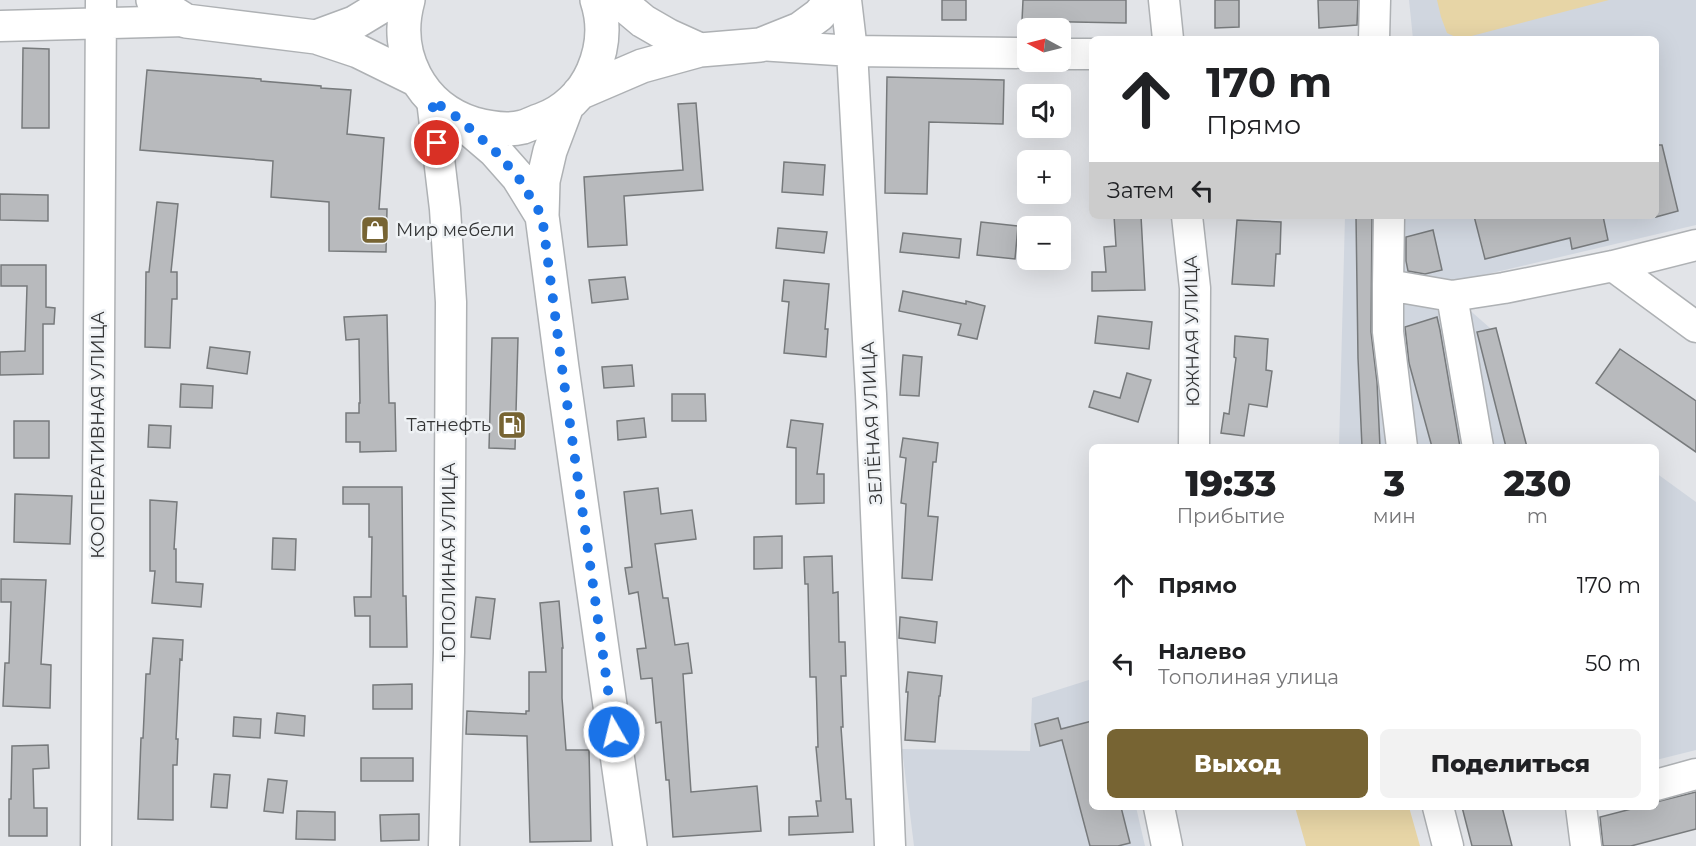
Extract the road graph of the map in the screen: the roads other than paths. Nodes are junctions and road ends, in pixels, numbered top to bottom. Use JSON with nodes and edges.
{"nodes":[{"id":1,"x":153,"y":0,"type":"edge"},
{"id":2,"x":392,"y":0,"type":"edge"},
{"id":3,"x":408,"y":0,"type":"edge"},
{"id":4,"x":597,"y":0,"type":"edge"},
{"id":5,"x":618,"y":0,"type":"edge"},
{"id":6,"x":832,"y":0,"type":"edge"},
{"id":7,"x":846,"y":0,"type":"edge"},
{"id":8,"x":1164,"y":0,"type":"edge"},
{"id":9,"x":1375,"y":0,"type":"edge"},
{"id":10,"x":101,"y":12,"type":"edge"},
{"id":11,"x":186,"y":21,"type":"junction"},
{"id":12,"x":0,"y":26,"type":"edge"},
{"id":13,"x":1168,"y":36,"type":"edge"},
{"id":14,"x":1374,"y":36,"type":"edge"},
{"id":15,"x":316,"y":37,"type":"junction"},
{"id":16,"x":760,"y":45,"type":"junction"},
{"id":17,"x":700,"y":50,"type":"junction"},
{"id":18,"x":852,"y":51,"type":"junction"},
{"id":19,"x":1017,"y":53,"type":"edge"},
{"id":20,"x":1071,"y":54,"type":"edge"},
{"id":21,"x":1089,"y":54,"type":"edge"},
{"id":22,"x":436,"y":100,"type":"junction"},
{"id":23,"x":573,"y":100,"type":"junction"},
{"id":24,"x":542,"y":216,"type":"junction"},
{"id":25,"x":1187,"y":219,"type":"edge"},
{"id":26,"x":1389,"y":219,"type":"edge"},
{"id":27,"x":1696,"y":245,"type":"edge"},
{"id":28,"x":1613,"y":266,"type":"junction"},
{"id":29,"x":1388,"y":285,"type":"junction"},
{"id":30,"x":1452,"y":296,"type":"junction"},
{"id":31,"x":1696,"y":327,"type":"edge"},
{"id":32,"x":1194,"y":444,"type":"edge"},
{"id":33,"x":1402,"y":444,"type":"edge"},
{"id":34,"x":1477,"y":444,"type":"edge"},
{"id":35,"x":1696,"y":774,"type":"edge"},
{"id":36,"x":1659,"y":784,"type":"edge"},
{"id":37,"x":1160,"y":810,"type":"edge"},
{"id":38,"x":1439,"y":810,"type":"edge"},
{"id":39,"x":1581,"y":810,"type":"edge"},
{"id":40,"x":96,"y":846,"type":"edge"},
{"id":41,"x":444,"y":846,"type":"edge"},
{"id":42,"x":630,"y":846,"type":"edge"},
{"id":43,"x":890,"y":846,"type":"edge"},
{"id":44,"x":1167,"y":846,"type":"edge"},
{"id":45,"x":1448,"y":846,"type":"edge"},
{"id":46,"x":1586,"y":846,"type":"edge"}],
"edges":[{"from":1,"to":11,"type":"main road"},
{"from":2,"to":15,"type":"main road"},
{"from":3,"to":22,"type":"main road"},
{"from":4,"to":23,"type":"main road"},
{"from":5,"to":17,"type":"main road"},
{"from":6,"to":16,"type":"main road"},
{"from":7,"to":18,"type":"street","name":"ЗЕЛЁНАЯ УЛИЦА"},
{"from":8,"to":13,"type":"street"},
{"from":9,"to":14,"type":"street"},
{"from":10,"to":11,"type":"street"},
{"from":10,"to":12,"type":"street"},
{"from":10,"to":40,"type":"street","name":"КООПЕРАТИВНАЯ УЛИЦА"},
{"from":11,"to":15,"type":"main road"},
{"from":15,"to":22,"type":"main road"},
{"from":16,"to":17,"type":"main road"},
{"from":16,"to":18,"type":"street"},
{"from":17,"to":23,"type":"main road"},
{"from":18,"to":19,"type":"street"},
{"from":18,"to":43,"type":"street","name":"ЗЕЛЁНАЯ УЛИЦА"},
{"from":20,"to":21,"type":"street"},
{"from":22,"to":23,"type":"main road"},
{"from":22,"to":24,"type":"main road"},
{"from":22,"to":41,"type":"street","name":"ТОПОЛИНАЯ УЛИЦА"},
{"from":23,"to":24,"type":"main road"},
{"from":24,"to":42,"type":"main road"},
{"from":25,"to":32,"type":"street","name":"ЮЖНАЯ УЛИЦА"},
{"from":26,"to":29,"type":"street"},
{"from":27,"to":28,"type":"street"},
{"from":28,"to":30,"type":"street"},
{"from":28,"to":31,"type":"street"},
{"from":29,"to":30,"type":"street"},
{"from":29,"to":33,"type":"street"},
{"from":30,"to":34,"type":"street"},
{"from":35,"to":36,"type":"street"},
{"from":37,"to":44,"type":"street"},
{"from":38,"to":45,"type":"street"},
{"from":39,"to":46,"type":"street"}]}
